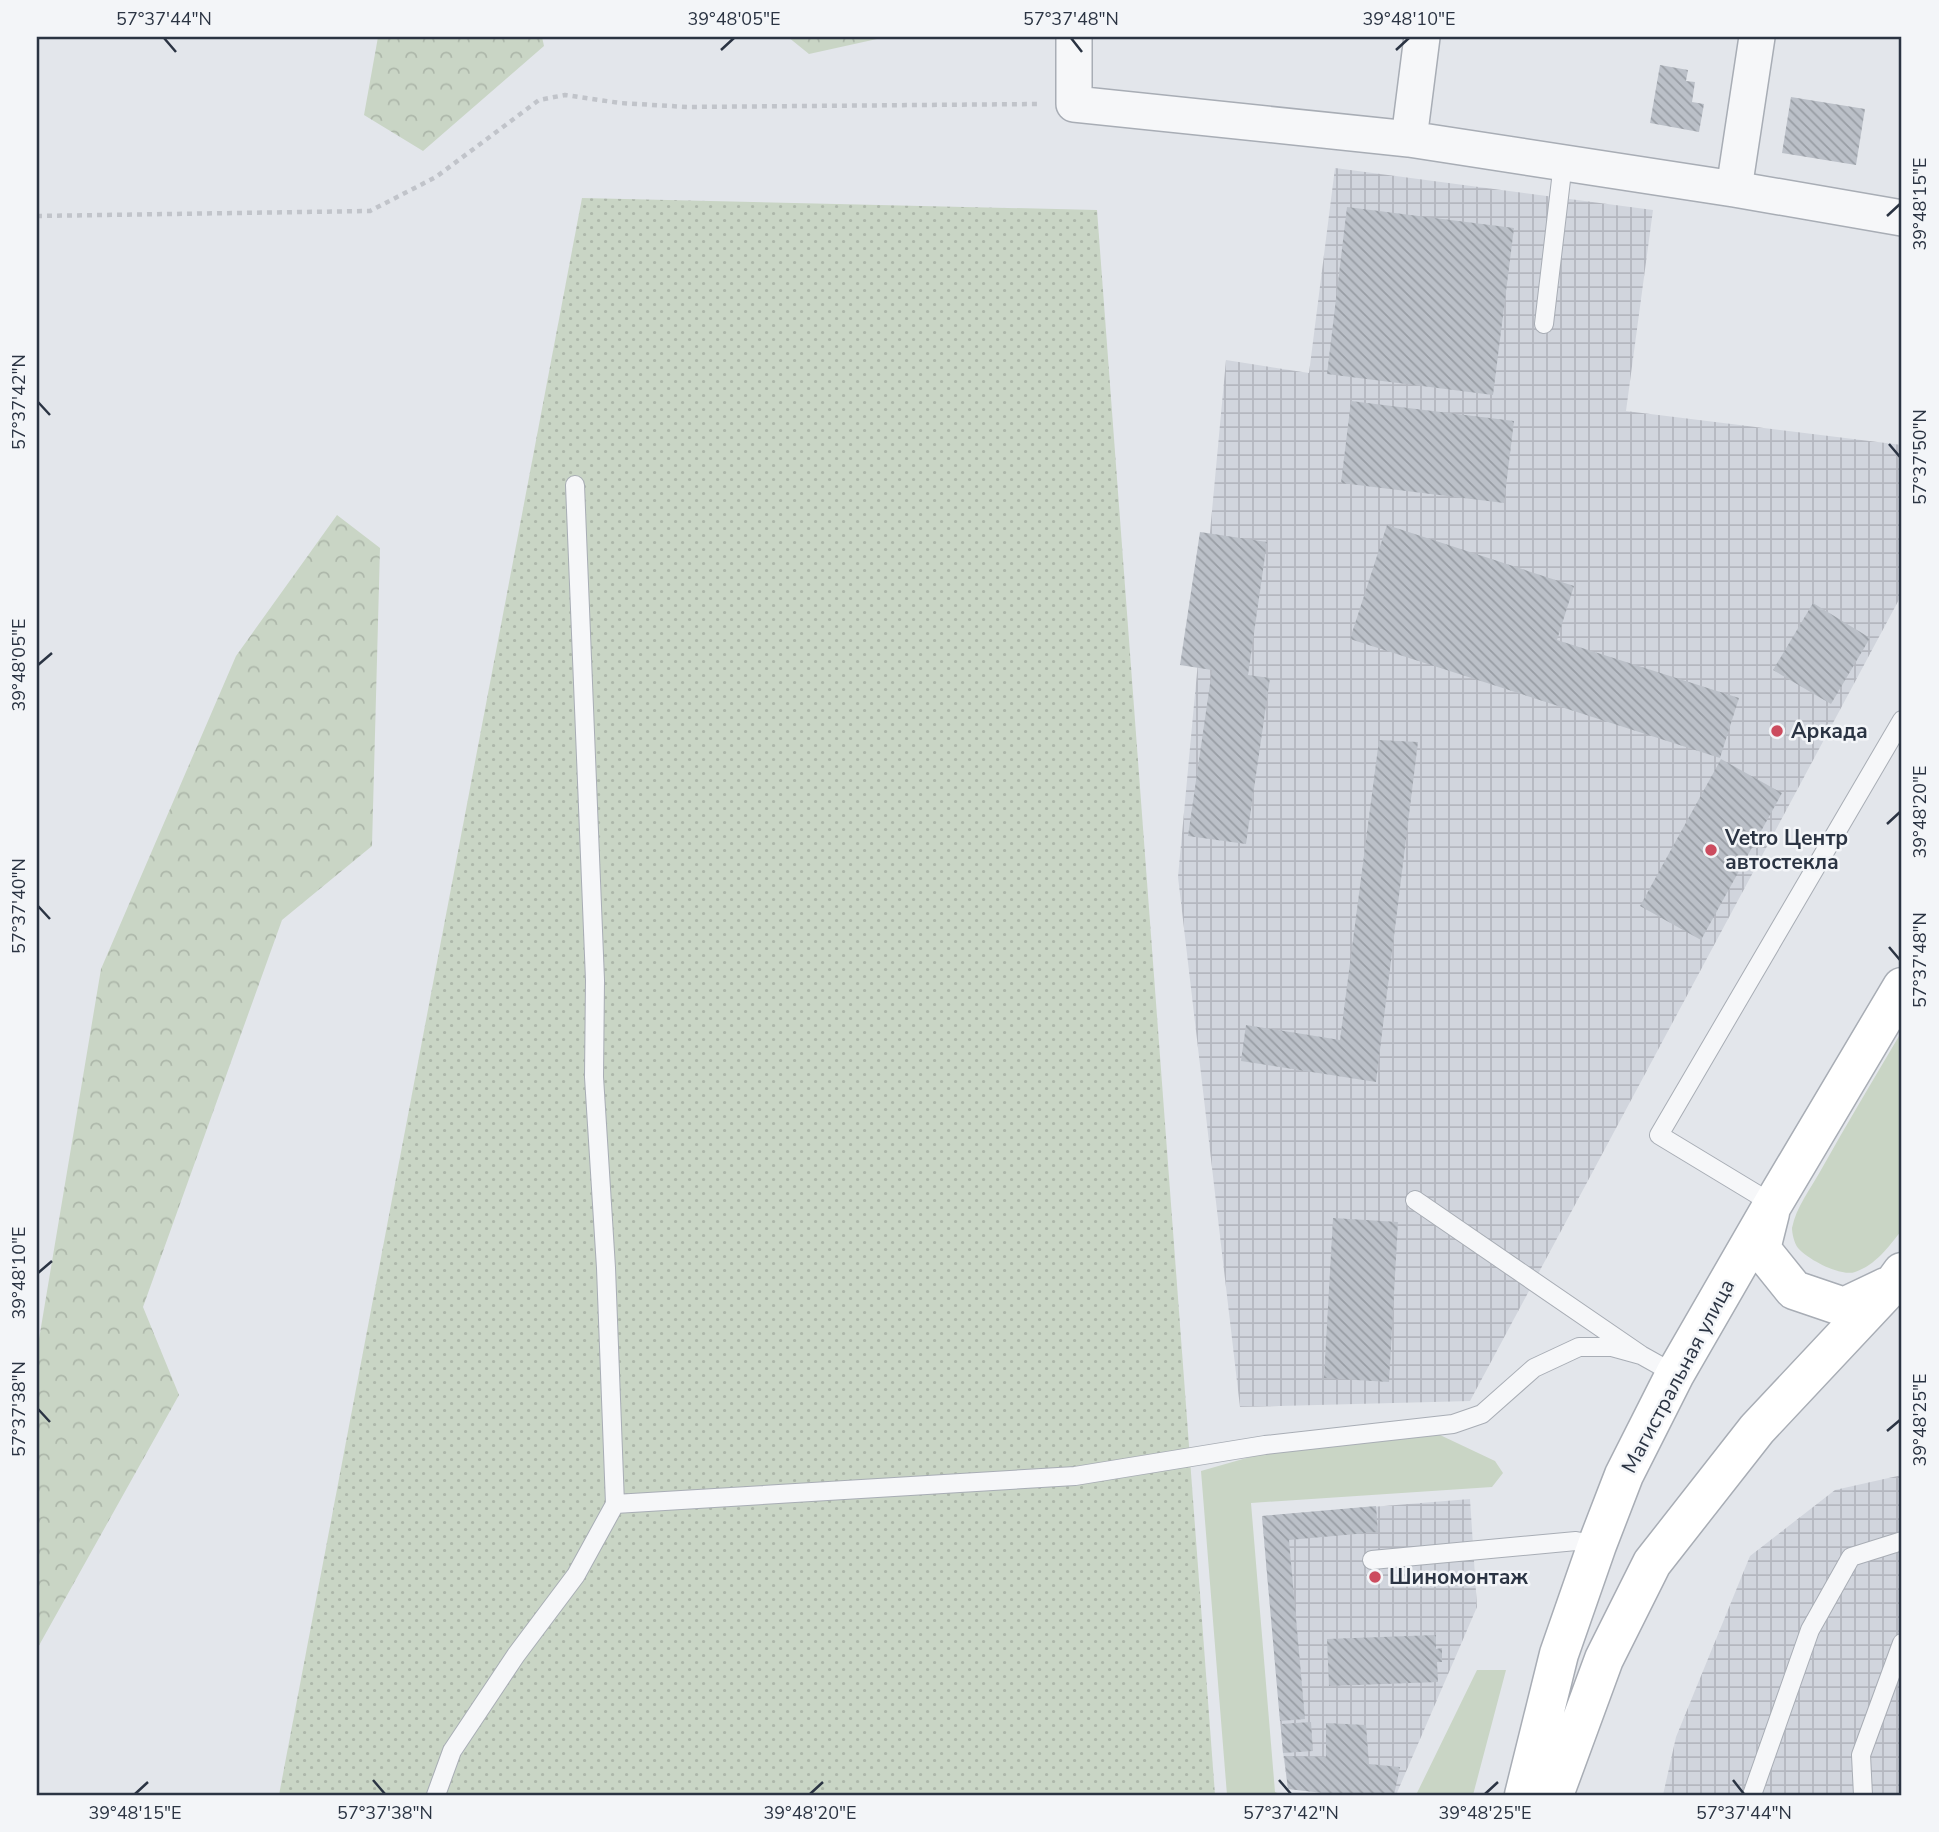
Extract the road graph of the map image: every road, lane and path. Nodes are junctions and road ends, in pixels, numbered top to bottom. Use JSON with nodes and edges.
{"nodes":[{"id":1,"x":1074,"y":37,"type":"edge"},
{"id":2,"x":1422,"y":37,"type":"edge"},
{"id":3,"x":1757,"y":37,"type":"edge"},
{"id":4,"x":1074,"y":104,"type":"junction"},
{"id":5,"x":1409,"y":139,"type":"junction"},
{"id":6,"x":1563,"y":163,"type":"junction"},
{"id":7,"x":1734,"y":189,"type":"junction"},
{"id":8,"x":37,"y":216,"type":"edge"},
{"id":9,"x":1902,"y":218,"type":"edge"},
{"id":10,"x":1544,"y":324,"type":"dead end"},
{"id":11,"x":575,"y":485,"type":"dead end"},
{"id":12,"x":1902,"y":720,"type":"edge"},
{"id":13,"x":1902,"y":987,"type":"edge"},
{"id":14,"x":1415,"y":1200,"type":"dead end"},
{"id":15,"x":1773,"y":1204,"type":"junction"},
{"id":16,"x":1898,"y":1278,"type":"edge"},
{"id":17,"x":1641,"y":1355,"type":"junction"},
{"id":18,"x":1675,"y":1374,"type":"junction"},
{"id":19,"x":615,"y":1504,"type":"junction"},
{"id":20,"x":1902,"y":1541,"type":"edge"},
{"id":21,"x":1597,"y":1545,"type":"junction"},
{"id":22,"x":1372,"y":1560,"type":"dead end"},
{"id":23,"x":1652,"y":1563,"type":"junction"},
{"id":24,"x":1902,"y":1643,"type":"edge"},
{"id":25,"x":436,"y":1795,"type":"edge"},
{"id":26,"x":1524,"y":1795,"type":"edge"},
{"id":27,"x":1554,"y":1795,"type":"edge"},
{"id":28,"x":1752,"y":1795,"type":"edge"},
{"id":29,"x":1863,"y":1795,"type":"edge"}],
"edges":[{"from":1,"to":4,"type":"street"},
{"from":2,"to":5,"type":"street"},
{"from":3,"to":7,"type":"street"},
{"from":4,"to":5,"type":"street"},
{"from":4,"to":8,"type":"path"},
{"from":5,"to":6,"type":"street"},
{"from":6,"to":7,"type":"street"},
{"from":6,"to":10,"type":"lane"},
{"from":7,"to":9,"type":"street"},
{"from":11,"to":19,"type":"lane"},
{"from":12,"to":15,"type":"lane"},
{"from":13,"to":15,"type":"main road","name":"Магистральная улица"},
{"from":14,"to":17,"type":"lane"},
{"from":15,"to":16,"type":"main road"},
{"from":15,"to":18,"type":"main road","name":"Магистральная улица"},
{"from":16,"to":23,"type":"main road"},
{"from":17,"to":18,"type":"lane"},
{"from":17,"to":19,"type":"lane"},
{"from":18,"to":21,"type":"main road","name":"Магистральная улица"},
{"from":19,"to":25,"type":"lane"},
{"from":20,"to":28,"type":"lane"},
{"from":21,"to":22,"type":"lane"},
{"from":21,"to":23,"type":"main road"},
{"from":21,"to":26,"type":"main road","name":"Магистральная улица"},
{"from":23,"to":27,"type":"main road"},
{"from":24,"to":29,"type":"lane"}]}
